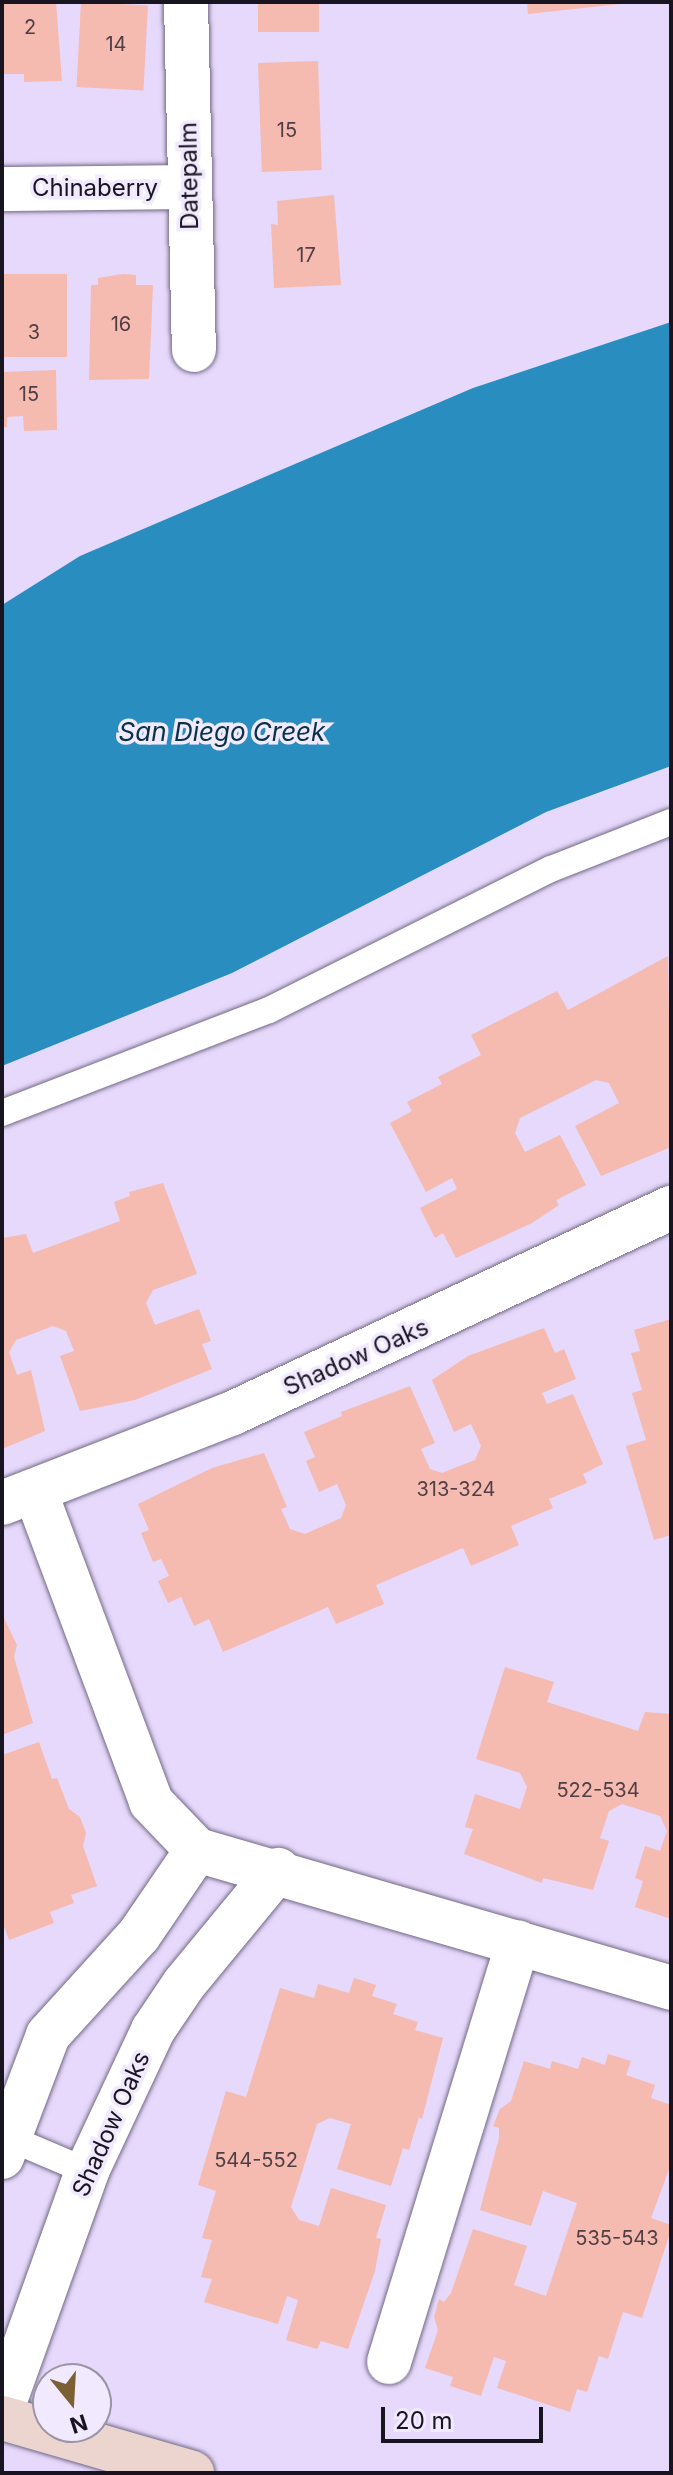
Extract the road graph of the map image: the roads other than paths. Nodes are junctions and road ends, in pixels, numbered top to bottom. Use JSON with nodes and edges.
{"nodes":[{"id":1,"x":186,"y":2,"type":"edge"},
{"id":2,"x":189,"y":187,"type":"junction"},
{"id":3,"x":2,"y":189,"type":"edge"},
{"id":4,"x":194,"y":350,"type":"dead end"},
{"id":5,"x":671,"y":822,"type":"edge"},
{"id":6,"x":2,"y":1113,"type":"edge"},
{"id":7,"x":671,"y":1208,"type":"edge"},
{"id":8,"x":18,"y":1497,"type":"edge"},
{"id":9,"x":197,"y":1850,"type":"junction"},
{"id":10,"x":278,"y":1870,"type":"junction"},
{"id":11,"x":518,"y":1942,"type":"junction"},
{"id":12,"x":671,"y":1988,"type":"edge"},
{"id":13,"x":4,"y":2144,"type":"edge"},
{"id":14,"x":87,"y":2171,"type":"junction"},
{"id":15,"x":389,"y":2362,"type":"dead end"},
{"id":16,"x":2,"y":2409,"type":"edge"},
{"id":17,"x":2,"y":2418,"type":"edge"},
{"id":18,"x":192,"y":2473,"type":"edge"}],
"edges":[{"from":1,"to":2,"type":"street","name":"Datepalm"},
{"from":2,"to":3,"type":"street","name":"Chinaberry"},
{"from":2,"to":4,"type":"street","name":"Datepalm"},
{"from":5,"to":6,"type":"lane"},
{"from":7,"to":8,"type":"street","name":"Shadow Oaks"},
{"from":8,"to":9,"type":"street","name":"Shadow Oaks"},
{"from":9,"to":10,"type":"street"},
{"from":9,"to":13,"type":"street"},
{"from":10,"to":11,"type":"street"},
{"from":10,"to":14,"type":"street","name":"Shadow Oaks"},
{"from":11,"to":12,"type":"street"},
{"from":11,"to":15,"type":"street"},
{"from":13,"to":14,"type":"lane"},
{"from":14,"to":16,"type":"street","name":"Shadow Oaks"},
{"from":17,"to":18,"type":"main road"}]}
